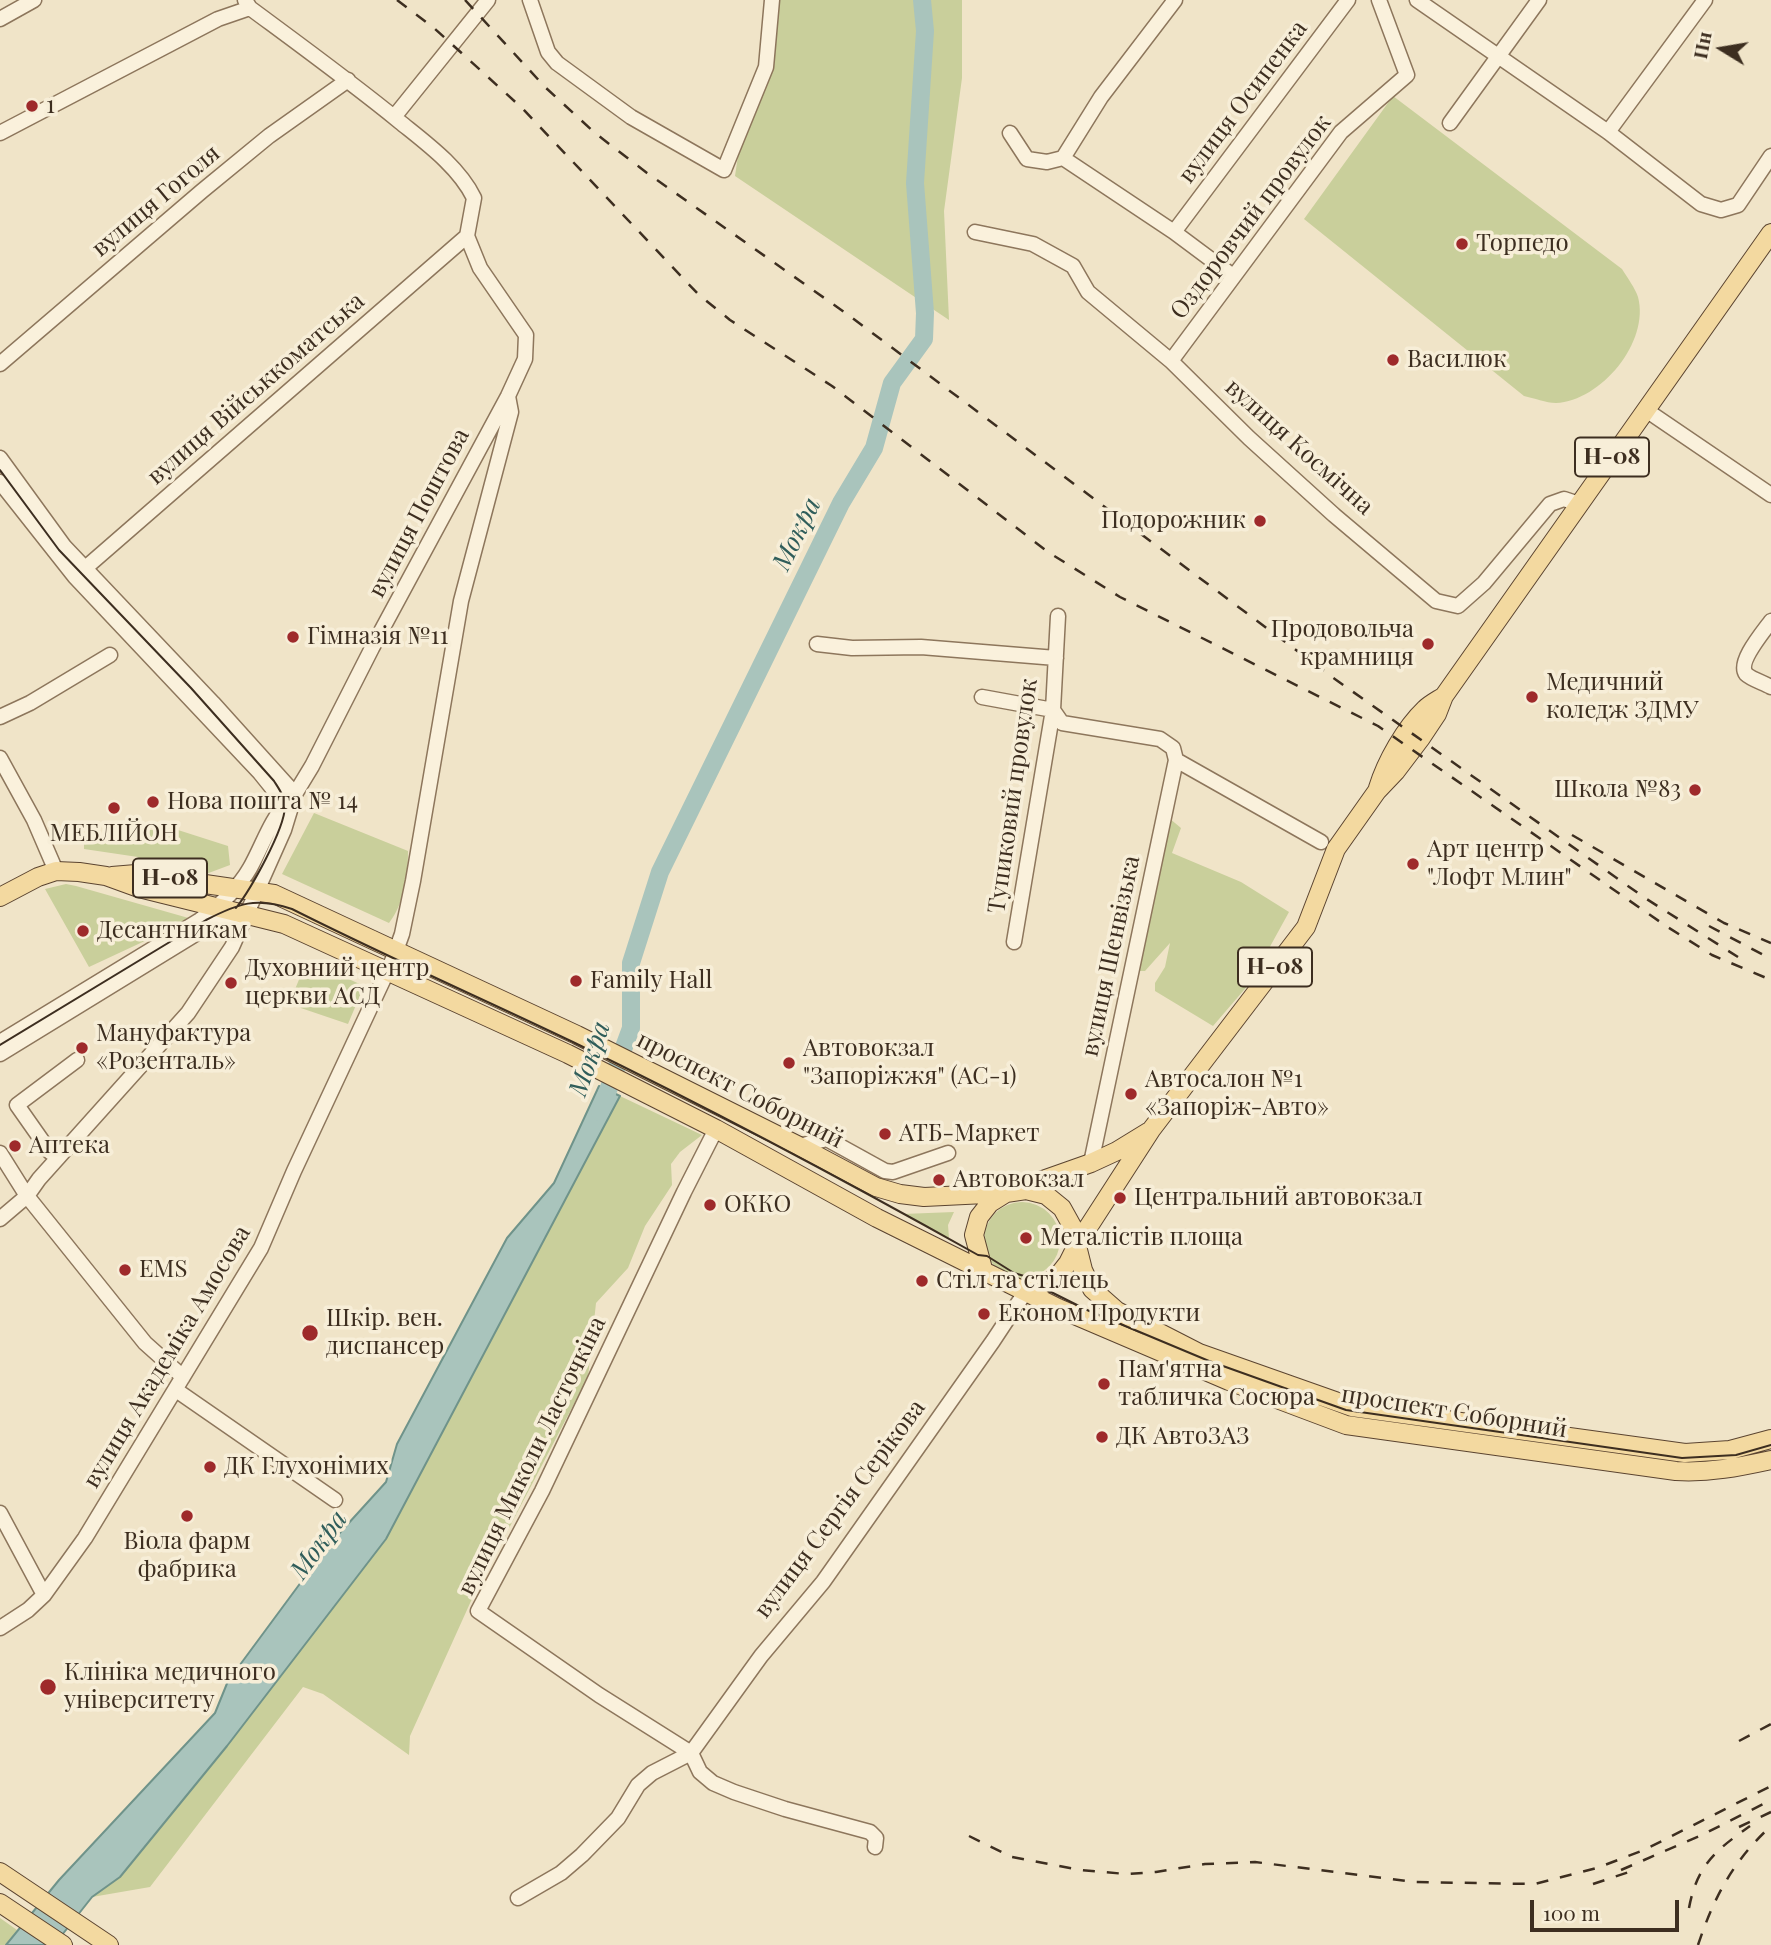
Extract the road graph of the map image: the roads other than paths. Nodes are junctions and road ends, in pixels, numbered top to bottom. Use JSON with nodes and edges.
{"nodes":[{"id":1,"x":34,"y":0,"type":"edge"},
{"id":2,"x":488,"y":0,"type":"edge"},
{"id":3,"x":530,"y":0,"type":"edge"},
{"id":4,"x":772,"y":0,"type":"edge"},
{"id":5,"x":1175,"y":0,"type":"edge"},
{"id":6,"x":1348,"y":0,"type":"edge"},
{"id":7,"x":1379,"y":0,"type":"edge"},
{"id":8,"x":1417,"y":0,"type":"edge"},
{"id":9,"x":1539,"y":0,"type":"edge"},
{"id":10,"x":1705,"y":0,"type":"edge"},
{"id":11,"x":247,"y":4,"type":"edge"},
{"id":12,"x":0,"y":19,"type":"edge"},
{"id":13,"x":1496,"y":57,"type":"junction"},
{"id":14,"x":348,"y":80,"type":"junction"},
{"id":15,"x":394,"y":117,"type":"junction"},
{"id":16,"x":1450,"y":123,"type":"dead end"},
{"id":17,"x":1608,"y":132,"type":"junction"},
{"id":18,"x":0,"y":133,"type":"edge"},
{"id":19,"x":1010,"y":133,"type":"dead end"},
{"id":20,"x":1771,"y":156,"type":"edge"},
{"id":21,"x":1063,"y":158,"type":"junction"},
{"id":22,"x":975,"y":232,"type":"dead end"},
{"id":23,"x":1174,"y":232,"type":"junction"},
{"id":24,"x":1771,"y":233,"type":"edge"},
{"id":25,"x":467,"y":236,"type":"junction"},
{"id":26,"x":1233,"y":276,"type":"junction"},
{"id":27,"x":1171,"y":361,"type":"junction"},
{"id":28,"x":0,"y":364,"type":"edge"},
{"id":29,"x":508,"y":396,"type":"junction"},
{"id":30,"x":1646,"y":410,"type":"junction"},
{"id":31,"x":0,"y":458,"type":"edge"},
{"id":32,"x":0,"y":482,"type":"edge"},
{"id":33,"x":1771,"y":495,"type":"edge"},
{"id":34,"x":1579,"y":504,"type":"junction"},
{"id":35,"x":80,"y":573,"type":"junction"},
{"id":36,"x":1058,"y":616,"type":"dead end"},
{"id":37,"x":1771,"y":621,"type":"edge"},
{"id":38,"x":817,"y":644,"type":"dead end"},
{"id":39,"x":110,"y":655,"type":"dead end"},
{"id":40,"x":1056,"y":658,"type":"junction"},
{"id":41,"x":1771,"y":687,"type":"edge"},
{"id":42,"x":982,"y":697,"type":"dead end"},
{"id":43,"x":1054,"y":710,"type":"junction"},
{"id":44,"x":0,"y":717,"type":"edge"},
{"id":45,"x":0,"y":758,"type":"edge"},
{"id":46,"x":1176,"y":760,"type":"junction"},
{"id":47,"x":286,"y":807,"type":"junction"},
{"id":48,"x":1321,"y":842,"type":"dead end"},
{"id":49,"x":56,"y":871,"type":"junction"},
{"id":50,"x":106,"y":876,"type":"junction"},
{"id":51,"x":234,"y":890,"type":"junction"},
{"id":52,"x":257,"y":891,"type":"junction"},
{"id":53,"x":0,"y":897,"type":"edge"},
{"id":54,"x":217,"y":908,"type":"junction"},
{"id":55,"x":248,"y":914,"type":"junction"},
{"id":56,"x":1014,"y":942,"type":"dead end"},
{"id":57,"x":396,"y":950,"type":"junction"},
{"id":58,"x":386,"y":972,"type":"junction"},
{"id":59,"x":0,"y":1042,"type":"edge"},
{"id":60,"x":0,"y":1054,"type":"edge"},
{"id":61,"x":77,"y":1060,"type":"dead end"},
{"id":62,"x":716,"y":1129,"type":"junction"},
{"id":63,"x":1151,"y":1130,"type":"junction"},
{"id":64,"x":799,"y":1146,"type":"junction"},
{"id":65,"x":0,"y":1153,"type":"edge"},
{"id":66,"x":948,"y":1153,"type":"dead end"},
{"id":67,"x":58,"y":1158,"type":"junction"},
{"id":68,"x":1091,"y":1163,"type":"junction"},
{"id":69,"x":1006,"y":1193,"type":"junction"},
{"id":70,"x":27,"y":1196,"type":"junction"},
{"id":71,"x":0,"y":1219,"type":"edge"},
{"id":72,"x":1078,"y":1243,"type":"junction"},
{"id":73,"x":983,"y":1269,"type":"junction"},
{"id":74,"x":1026,"y":1291,"type":"junction"},
{"id":75,"x":180,"y":1384,"type":"junction"},
{"id":76,"x":1771,"y":1439,"type":"edge"},
{"id":77,"x":1724,"y":1450,"type":"junction"},
{"id":78,"x":1771,"y":1460,"type":"edge"},
{"id":79,"x":1727,"y":1469,"type":"junction"},
{"id":80,"x":335,"y":1500,"type":"dead end"},
{"id":81,"x":0,"y":1513,"type":"edge"},
{"id":82,"x":44,"y":1595,"type":"junction"},
{"id":83,"x":0,"y":1628,"type":"edge"},
{"id":84,"x":691,"y":1753,"type":"junction"},
{"id":85,"x":875,"y":1847,"type":"dead end"},
{"id":86,"x":0,"y":1872,"type":"edge"},
{"id":87,"x":518,"y":1898,"type":"dead end"},
{"id":88,"x":0,"y":1903,"type":"edge"},
{"id":89,"x":108,"y":1944,"type":"edge"},
{"id":90,"x":63,"y":1945,"type":"edge"}],
"edges":[{"from":1,"to":12,"type":"street"},
{"from":2,"to":15,"type":"street"},
{"from":3,"to":4,"type":"street"},
{"from":5,"to":21,"type":"street"},
{"from":6,"to":23,"type":"street","name":"вулиця Осипенка"},
{"from":7,"to":26,"type":"street","name":"Оздоровчий провулок"},
{"from":8,"to":13,"type":"street"},
{"from":9,"to":13,"type":"street"},
{"from":10,"to":17,"type":"street"},
{"from":11,"to":14,"type":"street"},
{"from":11,"to":18,"type":"street"},
{"from":13,"to":16,"type":"street"},
{"from":13,"to":17,"type":"street"},
{"from":14,"to":15,"type":"street"},
{"from":14,"to":28,"type":"street","name":"вулиця Гоголя"},
{"from":15,"to":25,"type":"street"},
{"from":17,"to":20,"type":"street"},
{"from":19,"to":21,"type":"street"},
{"from":21,"to":23,"type":"street"},
{"from":22,"to":27,"type":"street","name":"вулиця Космічна"},
{"from":23,"to":26,"type":"street"},
{"from":24,"to":30,"type":"main road","number":"Н-08"},
{"from":25,"to":29,"type":"street","name":"вулиця Поштова"},
{"from":25,"to":35,"type":"street","name":"вулиця Військкоматська"},
{"from":26,"to":27,"type":"street","name":"Оздоровчий провулок"},
{"from":27,"to":34,"type":"street","name":"вулиця Космічна"},
{"from":29,"to":47,"type":"street","name":"вулиця Поштова"},
{"from":29,"to":57,"type":"street","name":"вулиця Академіка Амосова"},
{"from":30,"to":33,"type":"street"},
{"from":30,"to":34,"type":"main road","number":"Н-08"},
{"from":31,"to":35,"type":"street"},
{"from":32,"to":35,"type":"street"},
{"from":34,"to":63,"type":"main road","number":"Н-08"},
{"from":35,"to":47,"type":"street"},
{"from":36,"to":40,"type":"street","name":"Тупиковий провулок"},
{"from":37,"to":41,"type":"street"},
{"from":38,"to":40,"type":"street"},
{"from":39,"to":44,"type":"street"},
{"from":40,"to":43,"type":"street","name":"Тупиковий провулок"},
{"from":42,"to":43,"type":"street"},
{"from":43,"to":46,"type":"street"},
{"from":43,"to":56,"type":"street","name":"Тупиковий провулок"},
{"from":45,"to":49,"type":"street"},
{"from":46,"to":48,"type":"street"},
{"from":46,"to":68,"type":"street","name":"вулиця Шенвізька"},
{"from":47,"to":51,"type":"street"},
{"from":47,"to":52,"type":"street","name":"вулиця Поштова"},
{"from":49,"to":50,"type":"main road","name":"проспект Соборний","number":"Н-08"},
{"from":49,"to":53,"type":"main road","name":"проспект Соборний","number":"Н-08"},
{"from":50,"to":51,"type":"main road","name":"проспект Соборний","number":"Н-08"},
{"from":50,"to":54,"type":"main road","name":"проспект Соборний","number":"Н-08"},
{"from":51,"to":52,"type":"main road","name":"проспект Соборний","number":"Н-08"},
{"from":51,"to":54,"type":"street"},
{"from":52,"to":55,"type":"street","name":"вулиця Поштова"},
{"from":52,"to":57,"type":"main road","name":"проспект Соборний","number":"Н-08"},
{"from":54,"to":55,"type":"main road","name":"проспект Соборний","number":"Н-08"},
{"from":54,"to":59,"type":"street"},
{"from":55,"to":58,"type":"main road","name":"проспект Соборний","number":"Н-08"},
{"from":55,"to":60,"type":"street"},
{"from":55,"to":67,"type":"street","name":"вулиця Поштова"},
{"from":57,"to":58,"type":"street","name":"вулиця Академіка Амосова"},
{"from":57,"to":64,"type":"main road","name":"проспект Соборний","number":"Н-08"},
{"from":58,"to":62,"type":"main road","name":"проспект Соборний","number":"Н-08"},
{"from":58,"to":75,"type":"street","name":"вулиця Академіка Амосова"},
{"from":61,"to":67,"type":"street"},
{"from":62,"to":73,"type":"main road","name":"проспект Соборний","number":"Н-08"},
{"from":62,"to":84,"type":"street","name":"вулиця Миколи Ласточкіна"},
{"from":63,"to":68,"type":"main road","number":"Н-08"},
{"from":63,"to":72,"type":"main road","number":"Н-08"},
{"from":64,"to":66,"type":"street"},
{"from":64,"to":69,"type":"main road","name":"проспект Соборний","number":"Н-08"},
{"from":65,"to":70,"type":"street"},
{"from":67,"to":70,"type":"street","name":"вулиця Поштова"},
{"from":68,"to":69,"type":"main road","number":"Н-08"},
{"from":69,"to":72,"type":"main road"},
{"from":69,"to":73,"type":"main road"},
{"from":70,"to":71,"type":"street","name":"вулиця Поштова"},
{"from":70,"to":75,"type":"street"},
{"from":72,"to":74,"type":"main road","number":"Н-08"},
{"from":72,"to":77,"type":"main road","name":"проспект Соборний"},
{"from":73,"to":74,"type":"main road","number":"Н-08"},
{"from":74,"to":79,"type":"main road","name":"проспект Соборний"},
{"from":74,"to":84,"type":"street","name":"вулиця Сергія Серікова"},
{"from":75,"to":80,"type":"street"},
{"from":75,"to":82,"type":"street","name":"вулиця Академіка Амосова"},
{"from":76,"to":77,"type":"main road","name":"проспект Соборний"},
{"from":77,"to":79,"type":"main road"},
{"from":78,"to":79,"type":"main road","name":"проспект Соборний"},
{"from":81,"to":82,"type":"street"},
{"from":82,"to":83,"type":"street","name":"вулиця Академіка Амосова"},
{"from":84,"to":85,"type":"street","name":"вулиця Миколи Ласточкіна"},
{"from":84,"to":87,"type":"street"},
{"from":86,"to":89,"type":"main road"},
{"from":88,"to":90,"type":"main road"}]}
